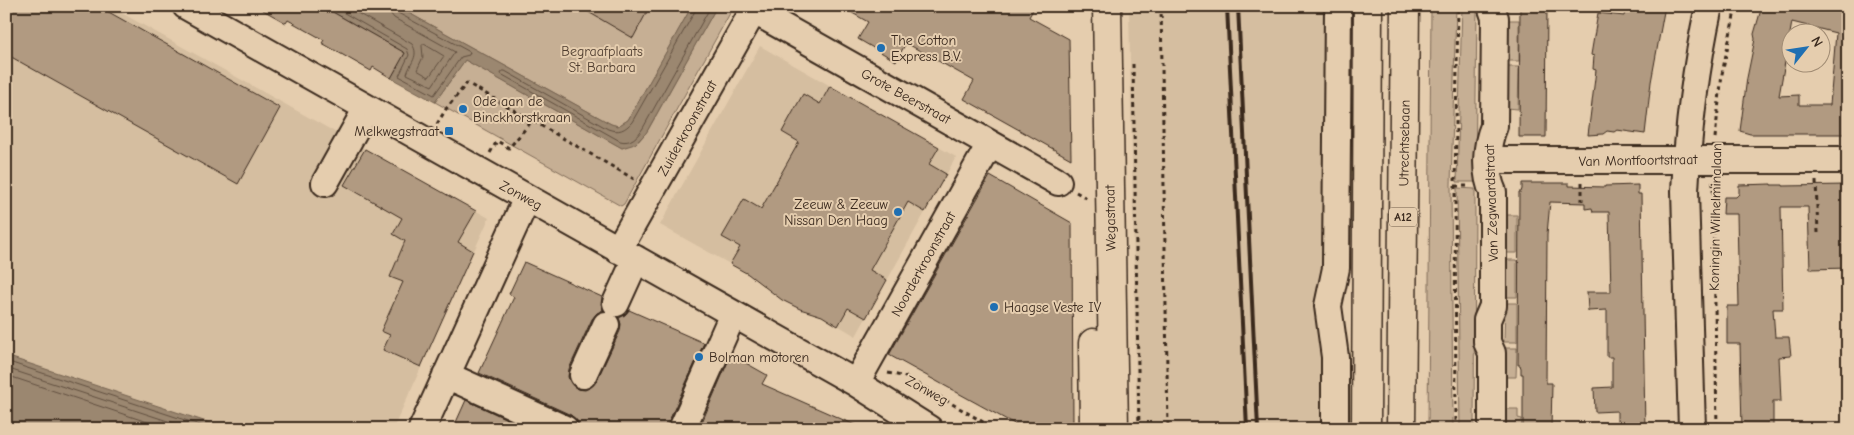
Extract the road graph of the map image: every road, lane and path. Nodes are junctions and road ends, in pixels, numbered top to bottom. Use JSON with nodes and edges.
{"nodes":[{"id":1,"x":186,"y":6,"type":"edge"},
{"id":2,"x":1090,"y":6,"type":"edge"},
{"id":3,"x":1107,"y":6,"type":"edge"},
{"id":4,"x":1161,"y":6,"type":"edge"},
{"id":5,"x":1338,"y":6,"type":"edge"},
{"id":6,"x":1368,"y":6,"type":"edge"},
{"id":7,"x":1405,"y":6,"type":"edge"},
{"id":8,"x":1458,"y":6,"type":"edge"},
{"id":9,"x":1491,"y":6,"type":"edge"},
{"id":10,"x":1709,"y":6,"type":"edge"},
{"id":11,"x":1736,"y":6,"type":"edge"},
{"id":12,"x":755,"y":8,"type":"edge"},
{"id":13,"x":1133,"y":54,"type":"dead end"},
{"id":14,"x":367,"y":108,"type":"junction"},
{"id":15,"x":446,"y":109,"type":"dead end"},
{"id":16,"x":532,"y":121,"type":"junction"},
{"id":17,"x":512,"y":144,"type":"dead end"},
{"id":18,"x":990,"y":144,"type":"junction"},
{"id":19,"x":1488,"y":160,"type":"junction"},
{"id":20,"x":1687,"y":160,"type":"junction"},
{"id":21,"x":1713,"y":160,"type":"junction"},
{"id":22,"x":1848,"y":160,"type":"edge"},
{"id":23,"x":1816,"y":161,"type":"junction"},
{"id":24,"x":1058,"y":182,"type":"dead end"},
{"id":25,"x":325,"y":183,"type":"dead end"},
{"id":26,"x":652,"y":190,"type":"junction"},
{"id":27,"x":527,"y":198,"type":"junction"},
{"id":28,"x":1818,"y":233,"type":"dead end"},
{"id":29,"x":627,"y":255,"type":"junction"},
{"id":30,"x":734,"y":314,"type":"junction"},
{"id":31,"x":446,"y":375,"type":"junction"},
{"id":32,"x":583,"y":375,"type":"dead end"},
{"id":33,"x":856,"y":383,"type":"junction"},
{"id":34,"x":422,"y":429,"type":"edge"},
{"id":35,"x":565,"y":429,"type":"edge"},
{"id":36,"x":682,"y":429,"type":"edge"},
{"id":37,"x":929,"y":429,"type":"edge"},
{"id":38,"x":995,"y":429,"type":"edge"},
{"id":39,"x":1094,"y":429,"type":"edge"},
{"id":40,"x":1114,"y":429,"type":"edge"},
{"id":41,"x":1139,"y":429,"type":"edge"},
{"id":42,"x":1168,"y":429,"type":"edge"},
{"id":43,"x":1335,"y":429,"type":"edge"},
{"id":44,"x":1366,"y":429,"type":"edge"},
{"id":45,"x":1401,"y":429,"type":"edge"},
{"id":46,"x":1456,"y":429,"type":"edge"},
{"id":47,"x":1492,"y":429,"type":"edge"},
{"id":48,"x":1692,"y":429,"type":"edge"},
{"id":49,"x":1717,"y":429,"type":"edge"}],
"edges":[{"from":1,"to":14,"type":"street","name":"Zonweg"},
{"from":2,"to":39,"type":"main road","name":"Wegastraat"},
{"from":3,"to":40,"type":"main road","name":"Wegastraat"},
{"from":4,"to":42,"type":"path"},
{"from":5,"to":43,"type":"street"},
{"from":6,"to":44,"type":"main road"},
{"from":7,"to":45,"type":"main road","name":"Utrechtsebaan","number":"A12"},
{"from":8,"to":46,"type":"path"},
{"from":9,"to":19,"type":"street","name":"Van Zegwaardstraat"},
{"from":10,"to":20,"type":"street","name":"Koningin Wilhelminalaan"},
{"from":11,"to":21,"type":"path","name":"Koningin Wilhelminalaan"},
{"from":12,"to":18,"type":"street","name":"Grote Beerstraat"},
{"from":12,"to":26,"type":"street","name":"Zuiderkroonstraat"},
{"from":13,"to":41,"type":"path"},
{"from":14,"to":25,"type":"street"},
{"from":14,"to":27,"type":"street","name":"Zonweg"},
{"from":15,"to":16,"type":"path"},
{"from":16,"to":17,"type":"path"},
{"from":16,"to":26,"type":"path"},
{"from":18,"to":24,"type":"street","name":"Grote Beerstraat"},
{"from":18,"to":33,"type":"street","name":"Noorderkroonstraat"},
{"from":19,"to":20,"type":"street","name":"Van Montfoortstraat"},
{"from":19,"to":47,"type":"street","name":"Van Zegwaardstraat"},
{"from":20,"to":21,"type":"street","name":"Van Montfoortstraat"},
{"from":20,"to":48,"type":"street","name":"Koningin Wilhelminalaan"},
{"from":21,"to":23,"type":"street","name":"Van Montfoortstraat"},
{"from":21,"to":49,"type":"path","name":"Koningin Wilhelminalaan"},
{"from":22,"to":23,"type":"street","name":"Van Montfoortstraat"},
{"from":23,"to":28,"type":"path"},
{"from":26,"to":29,"type":"street","name":"Zuiderkroonstraat"},
{"from":27,"to":29,"type":"street","name":"Zonweg"},
{"from":27,"to":31,"type":"street"},
{"from":29,"to":30,"type":"street","name":"Zonweg"},
{"from":29,"to":32,"type":"street","name":"Zuiderkroonstraat"},
{"from":30,"to":33,"type":"street","name":"Zonweg"},
{"from":30,"to":36,"type":"street"},
{"from":31,"to":34,"type":"street"},
{"from":31,"to":35,"type":"street"},
{"from":33,"to":37,"type":"street","name":"Zonweg"},
{"from":33,"to":38,"type":"path","name":"Zonweg"}]}
